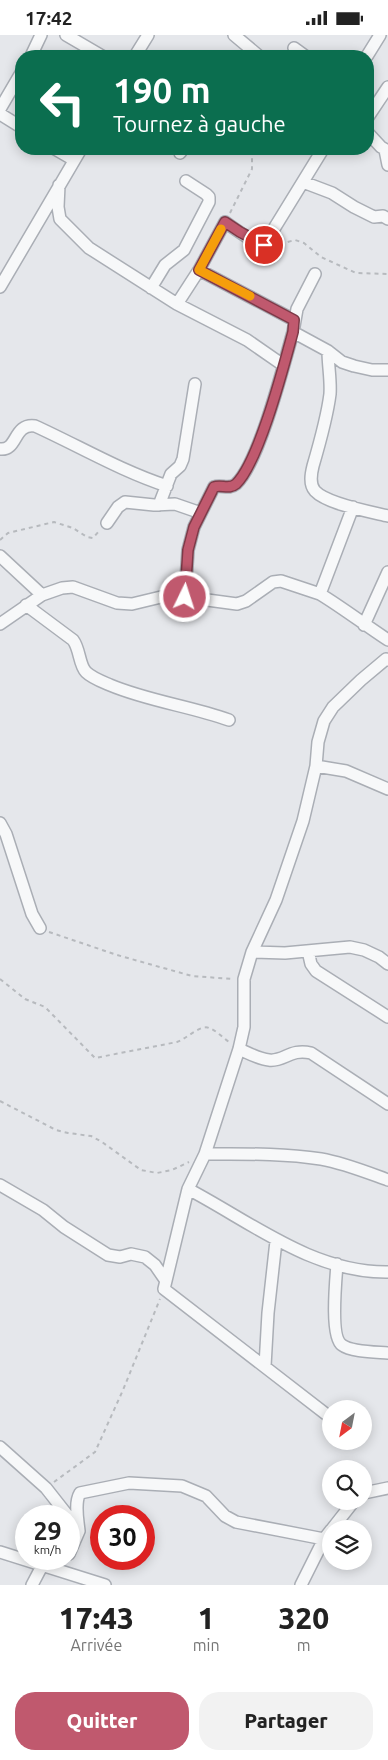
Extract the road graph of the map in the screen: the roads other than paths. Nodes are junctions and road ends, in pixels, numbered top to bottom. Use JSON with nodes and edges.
{"nodes":[{"id":1,"x":42,"y":35,"type":"edge"},
{"id":2,"x":66,"y":35,"type":"edge"},
{"id":3,"x":148,"y":35,"type":"edge"},
{"id":4,"x":234,"y":35,"type":"edge"},
{"id":5,"x":380,"y":35,"type":"edge"},
{"id":6,"x":294,"y":48,"type":"dead end"},
{"id":7,"x":34,"y":50,"type":"edge"},
{"id":8,"x":92,"y":50,"type":"edge"},
{"id":9,"x":139,"y":50,"type":"edge"},
{"id":10,"x":252,"y":50,"type":"edge"},
{"id":11,"x":297,"y":50,"type":"edge"},
{"id":12,"x":371,"y":50,"type":"edge"},
{"id":13,"x":15,"y":80,"type":"edge"},
{"id":14,"x":388,"y":87,"type":"edge"},
{"id":15,"x":4,"y":92,"type":"edge"},
{"id":16,"x":374,"y":100,"type":"edge"},
{"id":17,"x":0,"y":109,"type":"edge"},
{"id":18,"x":0,"y":114,"type":"edge"},
{"id":19,"x":15,"y":123,"type":"edge"},
{"id":20,"x":374,"y":138,"type":"edge"},
{"id":21,"x":387,"y":150,"type":"edge"},
{"id":22,"x":64,"y":155,"type":"edge"},
{"id":23,"x":78,"y":155,"type":"edge"},
{"id":24,"x":320,"y":155,"type":"edge"},
{"id":25,"x":74,"y":161,"type":"junction"},
{"id":26,"x":388,"y":165,"type":"edge"},
{"id":27,"x":186,"y":181,"type":"dead end"},
{"id":28,"x":304,"y":182,"type":"junction"},
{"id":29,"x":59,"y":185,"type":"junction"},
{"id":30,"x":388,"y":219,"type":"edge"},
{"id":31,"x":4,"y":269,"type":"edge"},
{"id":32,"x":199,"y":270,"type":"junction"},
{"id":33,"x":315,"y":274,"type":"dead end"},
{"id":34,"x":0,"y":287,"type":"edge"},
{"id":35,"x":151,"y":288,"type":"junction"},
{"id":36,"x":177,"y":304,"type":"junction"},
{"id":37,"x":294,"y":320,"type":"junction"},
{"id":38,"x":293,"y":332,"type":"junction"},
{"id":39,"x":328,"y":351,"type":"junction"},
{"id":40,"x":283,"y":365,"type":"junction"},
{"id":41,"x":388,"y":370,"type":"edge"},
{"id":42,"x":195,"y":384,"type":"dead end"},
{"id":43,"x":0,"y":449,"type":"edge"},
{"id":44,"x":167,"y":485,"type":"junction"},
{"id":45,"x":159,"y":505,"type":"junction"},
{"id":46,"x":353,"y":507,"type":"junction"},
{"id":47,"x":201,"y":513,"type":"junction"},
{"id":48,"x":388,"y":516,"type":"edge"},
{"id":49,"x":107,"y":523,"type":"road end"},
{"id":50,"x":0,"y":556,"type":"edge"},
{"id":51,"x":388,"y":571,"type":"edge"},
{"id":52,"x":320,"y":594,"type":"junction"},
{"id":53,"x":42,"y":595,"type":"junction"},
{"id":54,"x":185,"y":597,"type":"junction"},
{"id":55,"x":26,"y":605,"type":"junction"},
{"id":56,"x":0,"y":624,"type":"edge"},
{"id":57,"x":364,"y":625,"type":"junction"},
{"id":58,"x":388,"y":640,"type":"edge"},
{"id":59,"x":387,"y":659,"type":"edge"},
{"id":60,"x":230,"y":720,"type":"dead end"},
{"id":61,"x":316,"y":766,"type":"junction"},
{"id":62,"x":388,"y":789,"type":"edge"},
{"id":63,"x":0,"y":823,"type":"edge"},
{"id":64,"x":40,"y":929,"type":"road end"},
{"id":65,"x":308,"y":951,"type":"junction"},
{"id":66,"x":252,"y":952,"type":"junction"},
{"id":67,"x":388,"y":964,"type":"edge"},
{"id":68,"x":388,"y":1017,"type":"edge"},
{"id":69,"x":239,"y":1049,"type":"junction"},
{"id":70,"x":388,"y":1104,"type":"edge"},
{"id":71,"x":205,"y":1154,"type":"junction"},
{"id":72,"x":388,"y":1180,"type":"edge"},
{"id":73,"x":0,"y":1185,"type":"edge"},
{"id":74,"x":188,"y":1189,"type":"junction"},
{"id":75,"x":276,"y":1241,"type":"junction"},
{"id":76,"x":337,"y":1264,"type":"junction"},
{"id":77,"x":388,"y":1272,"type":"edge"},
{"id":78,"x":165,"y":1285,"type":"junction"},
{"id":79,"x":388,"y":1353,"type":"edge"},
{"id":80,"x":265,"y":1366,"type":"junction"},
{"id":81,"x":322,"y":1411,"type":"edge"},
{"id":82,"x":0,"y":1447,"type":"edge"},
{"id":83,"x":388,"y":1488,"type":"edge"},
{"id":84,"x":372,"y":1491,"type":"edge"},
{"id":85,"x":59,"y":1505,"type":"edge"},
{"id":86,"x":77,"y":1505,"type":"edge"},
{"id":87,"x":347,"y":1510,"type":"edge"},
{"id":88,"x":339,"y":1520,"type":"edge"},
{"id":89,"x":322,"y":1532,"type":"edge"},
{"id":90,"x":322,"y":1546,"type":"edge"},
{"id":91,"x":0,"y":1552,"type":"edge"},
{"id":92,"x":15,"y":1557,"type":"edge"},
{"id":93,"x":40,"y":1570,"type":"edge"},
{"id":94,"x":58,"y":1570,"type":"edge"},
{"id":95,"x":32,"y":1585,"type":"edge"},
{"id":96,"x":105,"y":1585,"type":"edge"},
{"id":97,"x":301,"y":1585,"type":"edge"}],
"edges":[{"from":1,"to":7,"type":"street"},
{"from":2,"to":8,"type":"street"},
{"from":3,"to":9,"type":"street"},
{"from":4,"to":10,"type":"street"},
{"from":5,"to":12,"type":"street"},
{"from":6,"to":11,"type":"street"},
{"from":13,"to":15,"type":"street"},
{"from":14,"to":16,"type":"street"},
{"from":15,"to":17,"type":"street"},
{"from":18,"to":19,"type":"street"},
{"from":20,"to":21,"type":"street"},
{"from":21,"to":26,"type":"street"},
{"from":22,"to":25,"type":"street"},
{"from":23,"to":25,"type":"street"},
{"from":24,"to":28,"type":"street"},
{"from":25,"to":29,"type":"street"},
{"from":27,"to":35,"type":"street"},
{"from":28,"to":30,"type":"street"},
{"from":28,"to":32,"type":"street"},
{"from":29,"to":31,"type":"street"},
{"from":29,"to":35,"type":"street"},
{"from":31,"to":34,"type":"street"},
{"from":32,"to":36,"type":"street"},
{"from":32,"to":37,"type":"street"},
{"from":33,"to":37,"type":"street"},
{"from":35,"to":36,"type":"street"},
{"from":36,"to":40,"type":"street"},
{"from":37,"to":38,"type":"street"},
{"from":38,"to":39,"type":"street"},
{"from":38,"to":40,"type":"street"},
{"from":39,"to":41,"type":"street"},
{"from":39,"to":46,"type":"street"},
{"from":40,"to":47,"type":"street"},
{"from":42,"to":44,"type":"street"},
{"from":43,"to":44,"type":"street"},
{"from":44,"to":45,"type":"street"},
{"from":45,"to":47,"type":"street"},
{"from":45,"to":49,"type":"street"},
{"from":46,"to":48,"type":"street"},
{"from":46,"to":52,"type":"street"},
{"from":47,"to":54,"type":"street"},
{"from":50,"to":53,"type":"street"},
{"from":51,"to":57,"type":"street"},
{"from":52,"to":54,"type":"street"},
{"from":52,"to":57,"type":"street"},
{"from":53,"to":54,"type":"street"},
{"from":53,"to":55,"type":"street"},
{"from":55,"to":56,"type":"street"},
{"from":55,"to":60,"type":"street"},
{"from":57,"to":58,"type":"street"},
{"from":59,"to":61,"type":"street"},
{"from":61,"to":62,"type":"street"},
{"from":61,"to":66,"type":"street"},
{"from":63,"to":64,"type":"street"},
{"from":65,"to":66,"type":"street"},
{"from":65,"to":67,"type":"street"},
{"from":65,"to":68,"type":"street"},
{"from":66,"to":69,"type":"street"},
{"from":69,"to":70,"type":"street"},
{"from":69,"to":71,"type":"street"},
{"from":71,"to":72,"type":"street"},
{"from":71,"to":74,"type":"street"},
{"from":73,"to":78,"type":"street"},
{"from":74,"to":75,"type":"street"},
{"from":74,"to":78,"type":"street"},
{"from":75,"to":76,"type":"street"},
{"from":75,"to":80,"type":"street"},
{"from":76,"to":77,"type":"street"},
{"from":76,"to":79,"type":"street"},
{"from":78,"to":80,"type":"street"},
{"from":80,"to":81,"type":"street"},
{"from":82,"to":85,"type":"street"},
{"from":83,"to":84,"type":"street"},
{"from":86,"to":89,"type":"street"},
{"from":87,"to":88,"type":"street"},
{"from":90,"to":97,"type":"street"},
{"from":91,"to":92,"type":"street"},
{"from":93,"to":95,"type":"street"},
{"from":94,"to":96,"type":"street"}]}
